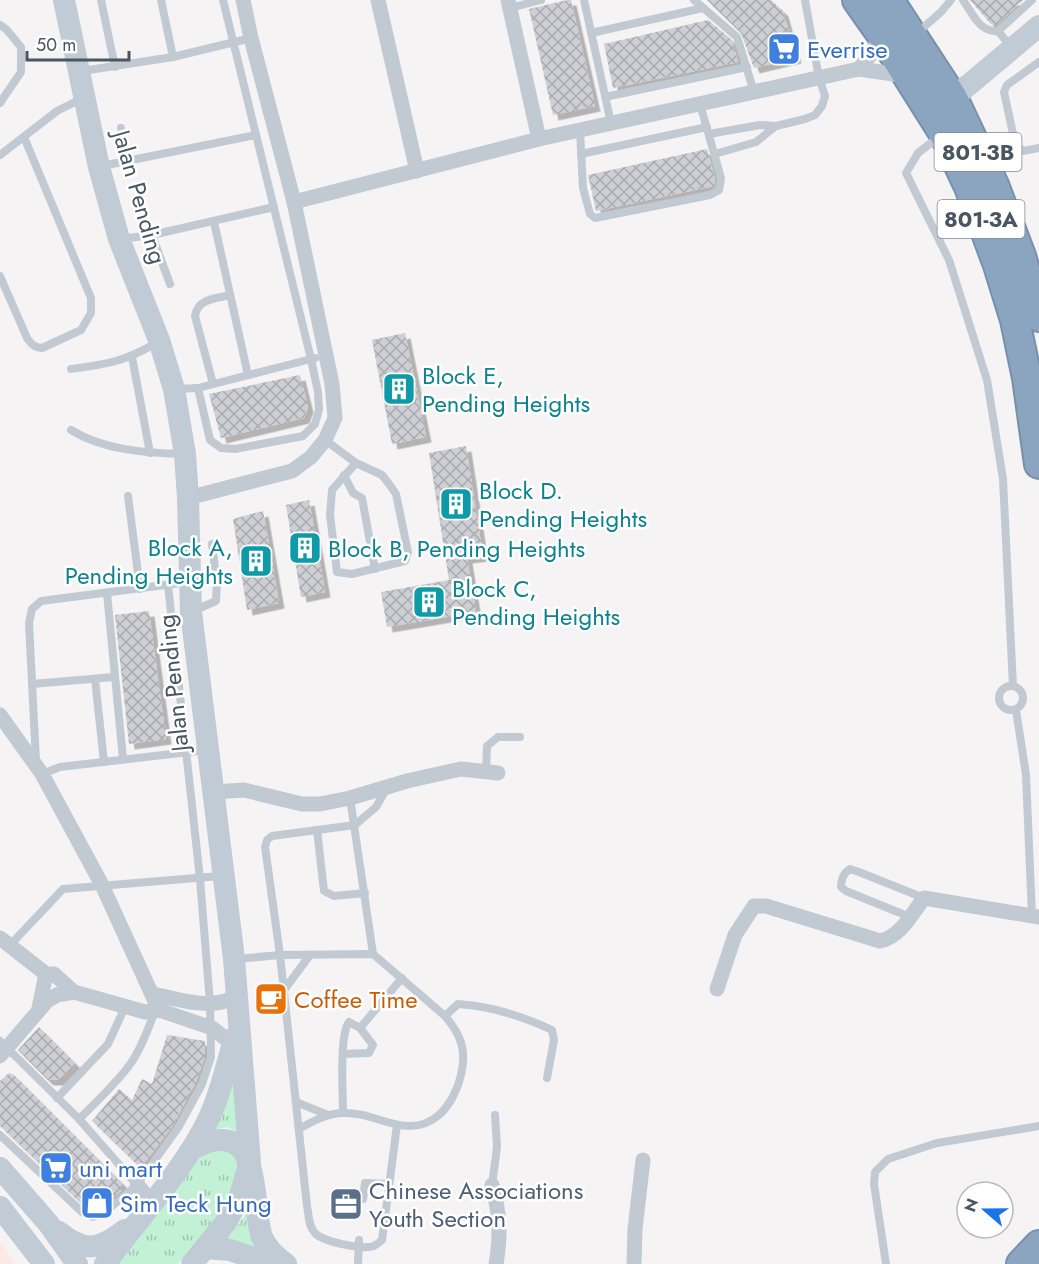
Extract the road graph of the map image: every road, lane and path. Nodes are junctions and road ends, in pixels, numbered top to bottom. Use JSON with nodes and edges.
{"nodes":[{"id":1,"x":64,"y":0,"type":"edge"},
{"id":2,"x":101,"y":0,"type":"edge"},
{"id":3,"x":161,"y":0,"type":"edge"},
{"id":4,"x":223,"y":0,"type":"edge"},
{"id":5,"x":243,"y":0,"type":"edge"},
{"id":6,"x":378,"y":0,"type":"edge"},
{"id":7,"x":541,"y":0,"type":"edge"},
{"id":8,"x":584,"y":0,"type":"edge"},
{"id":9,"x":694,"y":0,"type":"edge"},
{"id":10,"x":806,"y":0,"type":"edge"},
{"id":11,"x":857,"y":0,"type":"edge"},
{"id":12,"x":889,"y":0,"type":"edge"},
{"id":13,"x":951,"y":0,"type":"edge"},
{"id":14,"x":963,"y":0,"type":"edge"},
{"id":15,"x":1032,"y":0,"type":"edge"},
{"id":16,"x":509,"y":4,"type":"edge"},
{"id":17,"x":703,"y":8,"type":"junction"},
{"id":18,"x":0,"y":25,"type":"edge"},
{"id":19,"x":1039,"y":26,"type":"edge"},
{"id":20,"x":998,"y":31,"type":"junction"},
{"id":21,"x":591,"y":33,"type":"junction"},
{"id":22,"x":881,"y":34,"type":"junction"},
{"id":23,"x":913,"y":36,"type":"junction"},
{"id":24,"x":251,"y":38,"type":"junction"},
{"id":25,"x":232,"y":43,"type":"junction"},
{"id":26,"x":1012,"y":49,"type":"junction"},
{"id":27,"x":173,"y":57,"type":"junction"},
{"id":28,"x":1039,"y":62,"type":"edge"},
{"id":29,"x":116,"y":67,"type":"junction"},
{"id":30,"x":747,"y":67,"type":"junction"},
{"id":31,"x":859,"y":69,"type":"junction"},
{"id":32,"x":80,"y":72,"type":"junction"},
{"id":33,"x":907,"y":76,"type":"junction"},
{"id":34,"x":819,"y":78,"type":"junction"},
{"id":35,"x":754,"y":92,"type":"junction"},
{"id":36,"x":85,"y":97,"type":"junction"},
{"id":37,"x":605,"y":97,"type":"junction"},
{"id":38,"x":953,"y":98,"type":"junction"},
{"id":39,"x":0,"y":103,"type":"edge"},
{"id":40,"x":700,"y":104,"type":"junction"},
{"id":41,"x":610,"y":123,"type":"junction"},
{"id":42,"x":776,"y":126,"type":"junction"},
{"id":43,"x":121,"y":128,"type":"dead end"},
{"id":44,"x":580,"y":130,"type":"junction"},
{"id":45,"x":708,"y":131,"type":"junction"},
{"id":46,"x":944,"y":134,"type":"junction"},
{"id":47,"x":256,"y":135,"type":"junction"},
{"id":48,"x":24,"y":137,"type":"junction"},
{"id":49,"x":539,"y":139,"type":"junction"},
{"id":50,"x":1039,"y":148,"type":"edge"},
{"id":51,"x":581,"y":154,"type":"junction"},
{"id":52,"x":715,"y":154,"type":"junction"},
{"id":53,"x":0,"y":155,"type":"edge"},
{"id":54,"x":128,"y":160,"type":"junction"},
{"id":55,"x":99,"y":167,"type":"junction"},
{"id":56,"x":417,"y":171,"type":"junction"},
{"id":57,"x":294,"y":202,"type":"junction"},
{"id":58,"x":274,"y":207,"type":"junction"},
{"id":59,"x":214,"y":222,"type":"junction"},
{"id":60,"x":152,"y":235,"type":"junction"},
{"id":61,"x":119,"y":239,"type":"junction"},
{"id":62,"x":0,"y":276,"type":"edge"},
{"id":63,"x":170,"y":284,"type":"dead end"},
{"id":64,"x":230,"y":295,"type":"junction"},
{"id":65,"x":1039,"y":317,"type":"edge"},
{"id":66,"x":159,"y":340,"type":"junction"},
{"id":67,"x":132,"y":357,"type":"junction"},
{"id":68,"x":318,"y":357,"type":"junction"},
{"id":69,"x":70,"y":369,"type":"dead end"},
{"id":70,"x":248,"y":375,"type":"junction"},
{"id":71,"x":213,"y":384,"type":"junction"},
{"id":72,"x":198,"y":388,"type":"junction"},
{"id":73,"x":174,"y":389,"type":"junction"},
{"id":74,"x":71,"y":430,"type":"dead end"},
{"id":75,"x":326,"y":440,"type":"junction"},
{"id":76,"x":150,"y":453,"type":"junction"},
{"id":77,"x":185,"y":454,"type":"junction"},
{"id":78,"x":356,"y":464,"type":"junction"},
{"id":79,"x":1039,"y":464,"type":"edge"},
{"id":80,"x":344,"y":475,"type":"junction"},
{"id":81,"x":128,"y":496,"type":"dead end"},
{"id":82,"x":188,"y":498,"type":"junction"},
{"id":83,"x":212,"y":544,"type":"dead end"},
{"id":84,"x":375,"y":569,"type":"junction"},
{"id":85,"x":179,"y":583,"type":"junction"},
{"id":86,"x":140,"y":589,"type":"junction"},
{"id":87,"x":106,"y":593,"type":"junction"},
{"id":88,"x":191,"y":612,"type":"junction"},
{"id":89,"x":114,"y":677,"type":"junction"},
{"id":90,"x":95,"y":679,"type":"junction"},
{"id":91,"x":32,"y":684,"type":"junction"},
{"id":92,"x":1013,"y":686,"type":"junction"},
{"id":93,"x":1016,"y":710,"type":"junction"},
{"id":94,"x":0,"y":715,"type":"edge"},
{"id":95,"x":520,"y":737,"type":"dead end"},
{"id":96,"x":196,"y":751,"type":"junction"},
{"id":97,"x":123,"y":759,"type":"junction"},
{"id":98,"x":104,"y":762,"type":"junction"},
{"id":99,"x":39,"y":770,"type":"junction"},
{"id":100,"x":492,"y":772,"type":"joint"},
{"id":101,"x":387,"y":787,"type":"junction"},
{"id":102,"x":214,"y":792,"type":"junction"},
{"id":103,"x":350,"y":798,"type":"junction"},
{"id":104,"x":355,"y":825,"type":"junction"},
{"id":105,"x":317,"y":830,"type":"junction"},
{"id":106,"x":225,"y":876,"type":"junction"},
{"id":107,"x":200,"y":879,"type":"junction"},
{"id":108,"x":102,"y":885,"type":"junction"},
{"id":109,"x":365,"y":893,"type":"junction"},
{"id":110,"x":924,"y":898,"type":"junction"},
{"id":111,"x":1036,"y":916,"type":"edge"},
{"id":112,"x":910,"y":917,"type":"junction"},
{"id":113,"x":5,"y":942,"type":"edge"},
{"id":114,"x":373,"y":954,"type":"junction"},
{"id":115,"x":280,"y":955,"type":"junction"},
{"id":116,"x":310,"y":955,"type":"junction"},
{"id":117,"x":234,"y":959,"type":"junction"},
{"id":118,"x":45,"y":974,"type":"junction"},
{"id":119,"x":402,"y":978,"type":"junction"},
{"id":120,"x":717,"y":989,"type":"dead end"},
{"id":121,"x":284,"y":990,"type":"junction"},
{"id":122,"x":74,"y":992,"type":"junction"},
{"id":123,"x":238,"y":993,"type":"junction"},
{"id":124,"x":152,"y":994,"type":"junction"},
{"id":125,"x":210,"y":1003,"type":"junction"},
{"id":126,"x":125,"y":1007,"type":"junction"},
{"id":127,"x":39,"y":1008,"type":"junction"},
{"id":128,"x":157,"y":1011,"type":"junction"},
{"id":129,"x":445,"y":1016,"type":"junction"},
{"id":130,"x":241,"y":1021,"type":"junction"},
{"id":131,"x":212,"y":1028,"type":"junction"},
{"id":132,"x":360,"y":1028,"type":"junction"},
{"id":133,"x":233,"y":1044,"type":"junction"},
{"id":134,"x":2,"y":1048,"type":"edge"},
{"id":135,"x":344,"y":1054,"type":"junction"},
{"id":136,"x":548,"y":1078,"type":"dead end"},
{"id":137,"x":57,"y":1098,"type":"junction"},
{"id":138,"x":296,"y":1102,"type":"junction"},
{"id":139,"x":343,"y":1113,"type":"junction"},
{"id":140,"x":495,"y":1115,"type":"dead end"},
{"id":141,"x":329,"y":1116,"type":"junction"},
{"id":142,"x":79,"y":1119,"type":"junction"},
{"id":143,"x":397,"y":1125,"type":"junction"},
{"id":144,"x":1039,"y":1126,"type":"edge"},
{"id":145,"x":299,"y":1129,"type":"junction"},
{"id":146,"x":0,"y":1135,"type":"edge"},
{"id":147,"x":193,"y":1148,"type":"junction"},
{"id":148,"x":644,"y":1160,"type":"dead end"},
{"id":149,"x":250,"y":1162,"type":"junction"},
{"id":150,"x":0,"y":1168,"type":"edge"},
{"id":151,"x":389,"y":1184,"type":"junction"},
{"id":152,"x":492,"y":1185,"type":"joint"},
{"id":153,"x":145,"y":1193,"type":"junction"},
{"id":154,"x":363,"y":1199,"type":"dead end"},
{"id":155,"x":0,"y":1207,"type":"edge"},
{"id":156,"x":137,"y":1221,"type":"junction"},
{"id":157,"x":48,"y":1223,"type":"junction"},
{"id":158,"x":359,"y":1243,"type":"junction"},
{"id":159,"x":1039,"y":1245,"type":"edge"},
{"id":160,"x":204,"y":1259,"type":"edge"},
{"id":161,"x":44,"y":1264,"type":"edge"},
{"id":162,"x":77,"y":1264,"type":"edge"},
{"id":163,"x":105,"y":1264,"type":"edge"},
{"id":164,"x":271,"y":1264,"type":"edge"},
{"id":165,"x":286,"y":1264,"type":"edge"},
{"id":166,"x":358,"y":1264,"type":"edge"},
{"id":167,"x":496,"y":1264,"type":"edge"},
{"id":168,"x":634,"y":1264,"type":"edge"},
{"id":169,"x":886,"y":1264,"type":"edge"},
{"id":170,"x":1021,"y":1264,"type":"edge"}],
"edges":[{"from":1,"to":32,"type":"street","name":"Jalan Pending"},
{"from":2,"to":29,"type":"lane"},
{"from":3,"to":27,"type":"lane"},
{"from":4,"to":25,"type":"lane"},
{"from":5,"to":24,"type":"street"},
{"from":6,"to":56,"type":"street"},
{"from":7,"to":16,"type":"lane"},
{"from":8,"to":21,"type":"lane"},
{"from":9,"to":17,"type":"lane"},
{"from":10,"to":34,"type":"lane"},
{"from":11,"to":22,"type":"highway","number":"801-3A"},
{"from":12,"to":23,"type":"highway","number":"801-3B"},
{"from":13,"to":23,"type":"lane"},
{"from":14,"to":20,"type":"lane"},
{"from":15,"to":20,"type":"lane"},
{"from":16,"to":49,"type":"street"},
{"from":17,"to":21,"type":"lane"},
{"from":17,"to":30,"type":"lane"},
{"from":18,"to":39,"type":"lane"},
{"from":19,"to":26,"type":"street"},
{"from":20,"to":26,"type":"lane"},
{"from":21,"to":37,"type":"lane"},
{"from":22,"to":31,"type":"street"},
{"from":22,"to":33,"type":"highway","number":"801-3A"},
{"from":23,"to":38,"type":"highway","number":"801-3B"},
{"from":24,"to":25,"type":"lane"},
{"from":24,"to":57,"type":"street"},
{"from":25,"to":27,"type":"lane"},
{"from":25,"to":47,"type":"lane"},
{"from":26,"to":38,"type":"street"},
{"from":27,"to":29,"type":"lane"},
{"from":28,"to":50,"type":"lane"},
{"from":29,"to":32,"type":"lane"},
{"from":30,"to":35,"type":"lane"},
{"from":30,"to":37,"type":"lane"},
{"from":31,"to":33,"type":"street"},
{"from":31,"to":34,"type":"street"},
{"from":32,"to":36,"type":"street","name":"Jalan Pending"},
{"from":33,"to":46,"type":"highway","number":"801-3A"},
{"from":34,"to":35,"type":"street"},
{"from":34,"to":42,"type":"lane"},
{"from":35,"to":40,"type":"street"},
{"from":36,"to":48,"type":"lane"},
{"from":36,"to":55,"type":"street","name":"Jalan Pending"},
{"from":37,"to":41,"type":"lane"},
{"from":38,"to":65,"type":"highway","number":"801-3B"},
{"from":40,"to":41,"type":"street"},
{"from":40,"to":45,"type":"lane"},
{"from":41,"to":44,"type":"street"},
{"from":42,"to":45,"type":"lane"},
{"from":42,"to":52,"type":"lane"},
{"from":43,"to":54,"type":"lane"},
{"from":44,"to":49,"type":"street"},
{"from":44,"to":51,"type":"lane"},
{"from":45,"to":51,"type":"lane"},
{"from":45,"to":52,"type":"lane"},
{"from":46,"to":79,"type":"highway","number":"801-3A"},
{"from":46,"to":92,"type":"lane"},
{"from":47,"to":54,"type":"lane"},
{"from":47,"to":58,"type":"lane"},
{"from":48,"to":53,"type":"lane"},
{"from":48,"to":62,"type":"lane"},
{"from":49,"to":56,"type":"street"},
{"from":51,"to":52,"type":"lane"},
{"from":54,"to":55,"type":"lane"},
{"from":55,"to":61,"type":"street","name":"Jalan Pending"},
{"from":56,"to":57,"type":"street"},
{"from":57,"to":68,"type":"street"},
{"from":58,"to":59,"type":"lane"},
{"from":58,"to":68,"type":"lane"},
{"from":59,"to":60,"type":"lane"},
{"from":59,"to":64,"type":"lane"},
{"from":60,"to":61,"type":"lane"},
{"from":60,"to":63,"type":"lane"},
{"from":61,"to":66,"type":"street","name":"Jalan Pending"},
{"from":64,"to":70,"type":"lane"},
{"from":64,"to":71,"type":"lane"},
{"from":66,"to":67,"type":"lane"},
{"from":66,"to":73,"type":"street","name":"Jalan Pending"},
{"from":67,"to":69,"type":"lane"},
{"from":67,"to":76,"type":"lane"},
{"from":68,"to":70,"type":"lane"},
{"from":68,"to":72,"type":"lane"},
{"from":68,"to":75,"type":"street"},
{"from":70,"to":71,"type":"lane"},
{"from":71,"to":72,"type":"lane"},
{"from":72,"to":73,"type":"lane"},
{"from":73,"to":77,"type":"street","name":"Jalan Pending"},
{"from":74,"to":76,"type":"lane"},
{"from":75,"to":78,"type":"lane"},
{"from":75,"to":82,"type":"street"},
{"from":76,"to":77,"type":"lane"},
{"from":77,"to":82,"type":"street","name":"Jalan Pending"},
{"from":78,"to":80,"type":"lane"},
{"from":78,"to":84,"type":"lane"},
{"from":80,"to":84,"type":"lane"},
{"from":80,"to":84,"type":"lane"},
{"from":81,"to":86,"type":"lane"},
{"from":82,"to":85,"type":"street","name":"Jalan Pending"},
{"from":83,"to":88,"type":"lane"},
{"from":85,"to":86,"type":"lane"},
{"from":85,"to":88,"type":"street","name":"Jalan Pending"},
{"from":85,"to":96,"type":"lane"},
{"from":86,"to":87,"type":"lane"},
{"from":87,"to":89,"type":"lane"},
{"from":87,"to":91,"type":"lane"},
{"from":88,"to":96,"type":"street","name":"Jalan Pending"},
{"from":89,"to":90,"type":"lane"},
{"from":89,"to":97,"type":"lane"},
{"from":90,"to":91,"type":"lane"},
{"from":90,"to":98,"type":"lane"},
{"from":91,"to":99,"type":"lane"},
{"from":92,"to":93,"type":"lane"},
{"from":92,"to":93,"type":"lane"},
{"from":93,"to":111,"type":"lane"},
{"from":94,"to":99,"type":"street"},
{"from":95,"to":100,"type":"lane"},
{"from":96,"to":97,"type":"lane"},
{"from":96,"to":102,"type":"street","name":"Jalan Pending"},
{"from":96,"to":107,"type":"lane"},
{"from":97,"to":98,"type":"lane"},
{"from":98,"to":99,"type":"lane"},
{"from":99,"to":108,"type":"street"},
{"from":100,"to":101,"type":"street"},
{"from":101,"to":103,"type":"street"},
{"from":101,"to":104,"type":"lane"},
{"from":102,"to":103,"type":"street"},
{"from":102,"to":106,"type":"street","name":"Jalan Pending"},
{"from":103,"to":104,"type":"lane"},
{"from":104,"to":105,"type":"lane"},
{"from":104,"to":109,"type":"lane"},
{"from":105,"to":109,"type":"lane"},
{"from":105,"to":115,"type":"lane"},
{"from":106,"to":107,"type":"lane"},
{"from":106,"to":117,"type":"street","name":"Jalan Pending"},
{"from":107,"to":108,"type":"lane"},
{"from":107,"to":125,"type":"lane"},
{"from":108,"to":113,"type":"lane"},
{"from":108,"to":124,"type":"street"},
{"from":109,"to":114,"type":"lane"},
{"from":110,"to":111,"type":"street"},
{"from":110,"to":112,"type":"street"},
{"from":110,"to":112,"type":"lane"},
{"from":112,"to":120,"type":"street"},
{"from":113,"to":118,"type":"street"},
{"from":114,"to":116,"type":"lane"},
{"from":114,"to":119,"type":"lane"},
{"from":115,"to":116,"type":"lane"},
{"from":115,"to":117,"type":"lane"},
{"from":115,"to":121,"type":"lane"},
{"from":116,"to":121,"type":"lane"},
{"from":117,"to":123,"type":"street","name":"Jalan Pending"},
{"from":118,"to":122,"type":"street"},
{"from":118,"to":127,"type":"street"},
{"from":119,"to":129,"type":"lane"},
{"from":119,"to":132,"type":"lane"},
{"from":121,"to":138,"type":"lane"},
{"from":122,"to":126,"type":"street"},
{"from":122,"to":127,"type":"street"},
{"from":123,"to":125,"type":"street"},
{"from":123,"to":130,"type":"street","name":"Jalan Pending"},
{"from":124,"to":125,"type":"street"},
{"from":124,"to":128,"type":"street"},
{"from":125,"to":131,"type":"lane"},
{"from":126,"to":128,"type":"street"},
{"from":126,"to":137,"type":"lane"},
{"from":127,"to":134,"type":"street"},
{"from":128,"to":131,"type":"street"},
{"from":128,"to":142,"type":"lane"},
{"from":129,"to":136,"type":"lane"},
{"from":129,"to":143,"type":"lane"},
{"from":130,"to":133,"type":"street","name":"Jalan Pending"},
{"from":130,"to":149,"type":"street"},
{"from":131,"to":133,"type":"street"},
{"from":131,"to":153,"type":"lane"},
{"from":132,"to":135,"type":"lane"},
{"from":132,"to":135,"type":"lane"},
{"from":133,"to":147,"type":"street","name":"Jalan Pending"},
{"from":134,"to":137,"type":"lane"},
{"from":135,"to":139,"type":"lane"},
{"from":137,"to":142,"type":"lane"},
{"from":138,"to":141,"type":"lane"},
{"from":138,"to":145,"type":"lane"},
{"from":139,"to":141,"type":"lane"},
{"from":139,"to":143,"type":"lane"},
{"from":140,"to":152,"type":"lane"},
{"from":141,"to":145,"type":"lane"},
{"from":142,"to":153,"type":"lane"},
{"from":143,"to":151,"type":"lane"},
{"from":144,"to":169,"type":"lane"},
{"from":145,"to":158,"type":"lane"},
{"from":146,"to":153,"type":"lane"},
{"from":147,"to":149,"type":"street"},
{"from":147,"to":153,"type":"street","name":"Jalan Pending"},
{"from":148,"to":168,"type":"street"},
{"from":149,"to":160,"type":"street"},
{"from":149,"to":165,"type":"street"},
{"from":150,"to":157,"type":"street"},
{"from":151,"to":154,"type":"lane"},
{"from":151,"to":158,"type":"lane"},
{"from":152,"to":167,"type":"street"},
{"from":153,"to":156,"type":"street","name":"Jalan Pending"},
{"from":155,"to":161,"type":"street"},
{"from":156,"to":157,"type":"street"},
{"from":156,"to":163,"type":"street","name":"Jalan Pending"},
{"from":157,"to":162,"type":"street"},
{"from":158,"to":166,"type":"lane"},
{"from":159,"to":170,"type":"highway"},
{"from":160,"to":164,"type":"street"}]}
